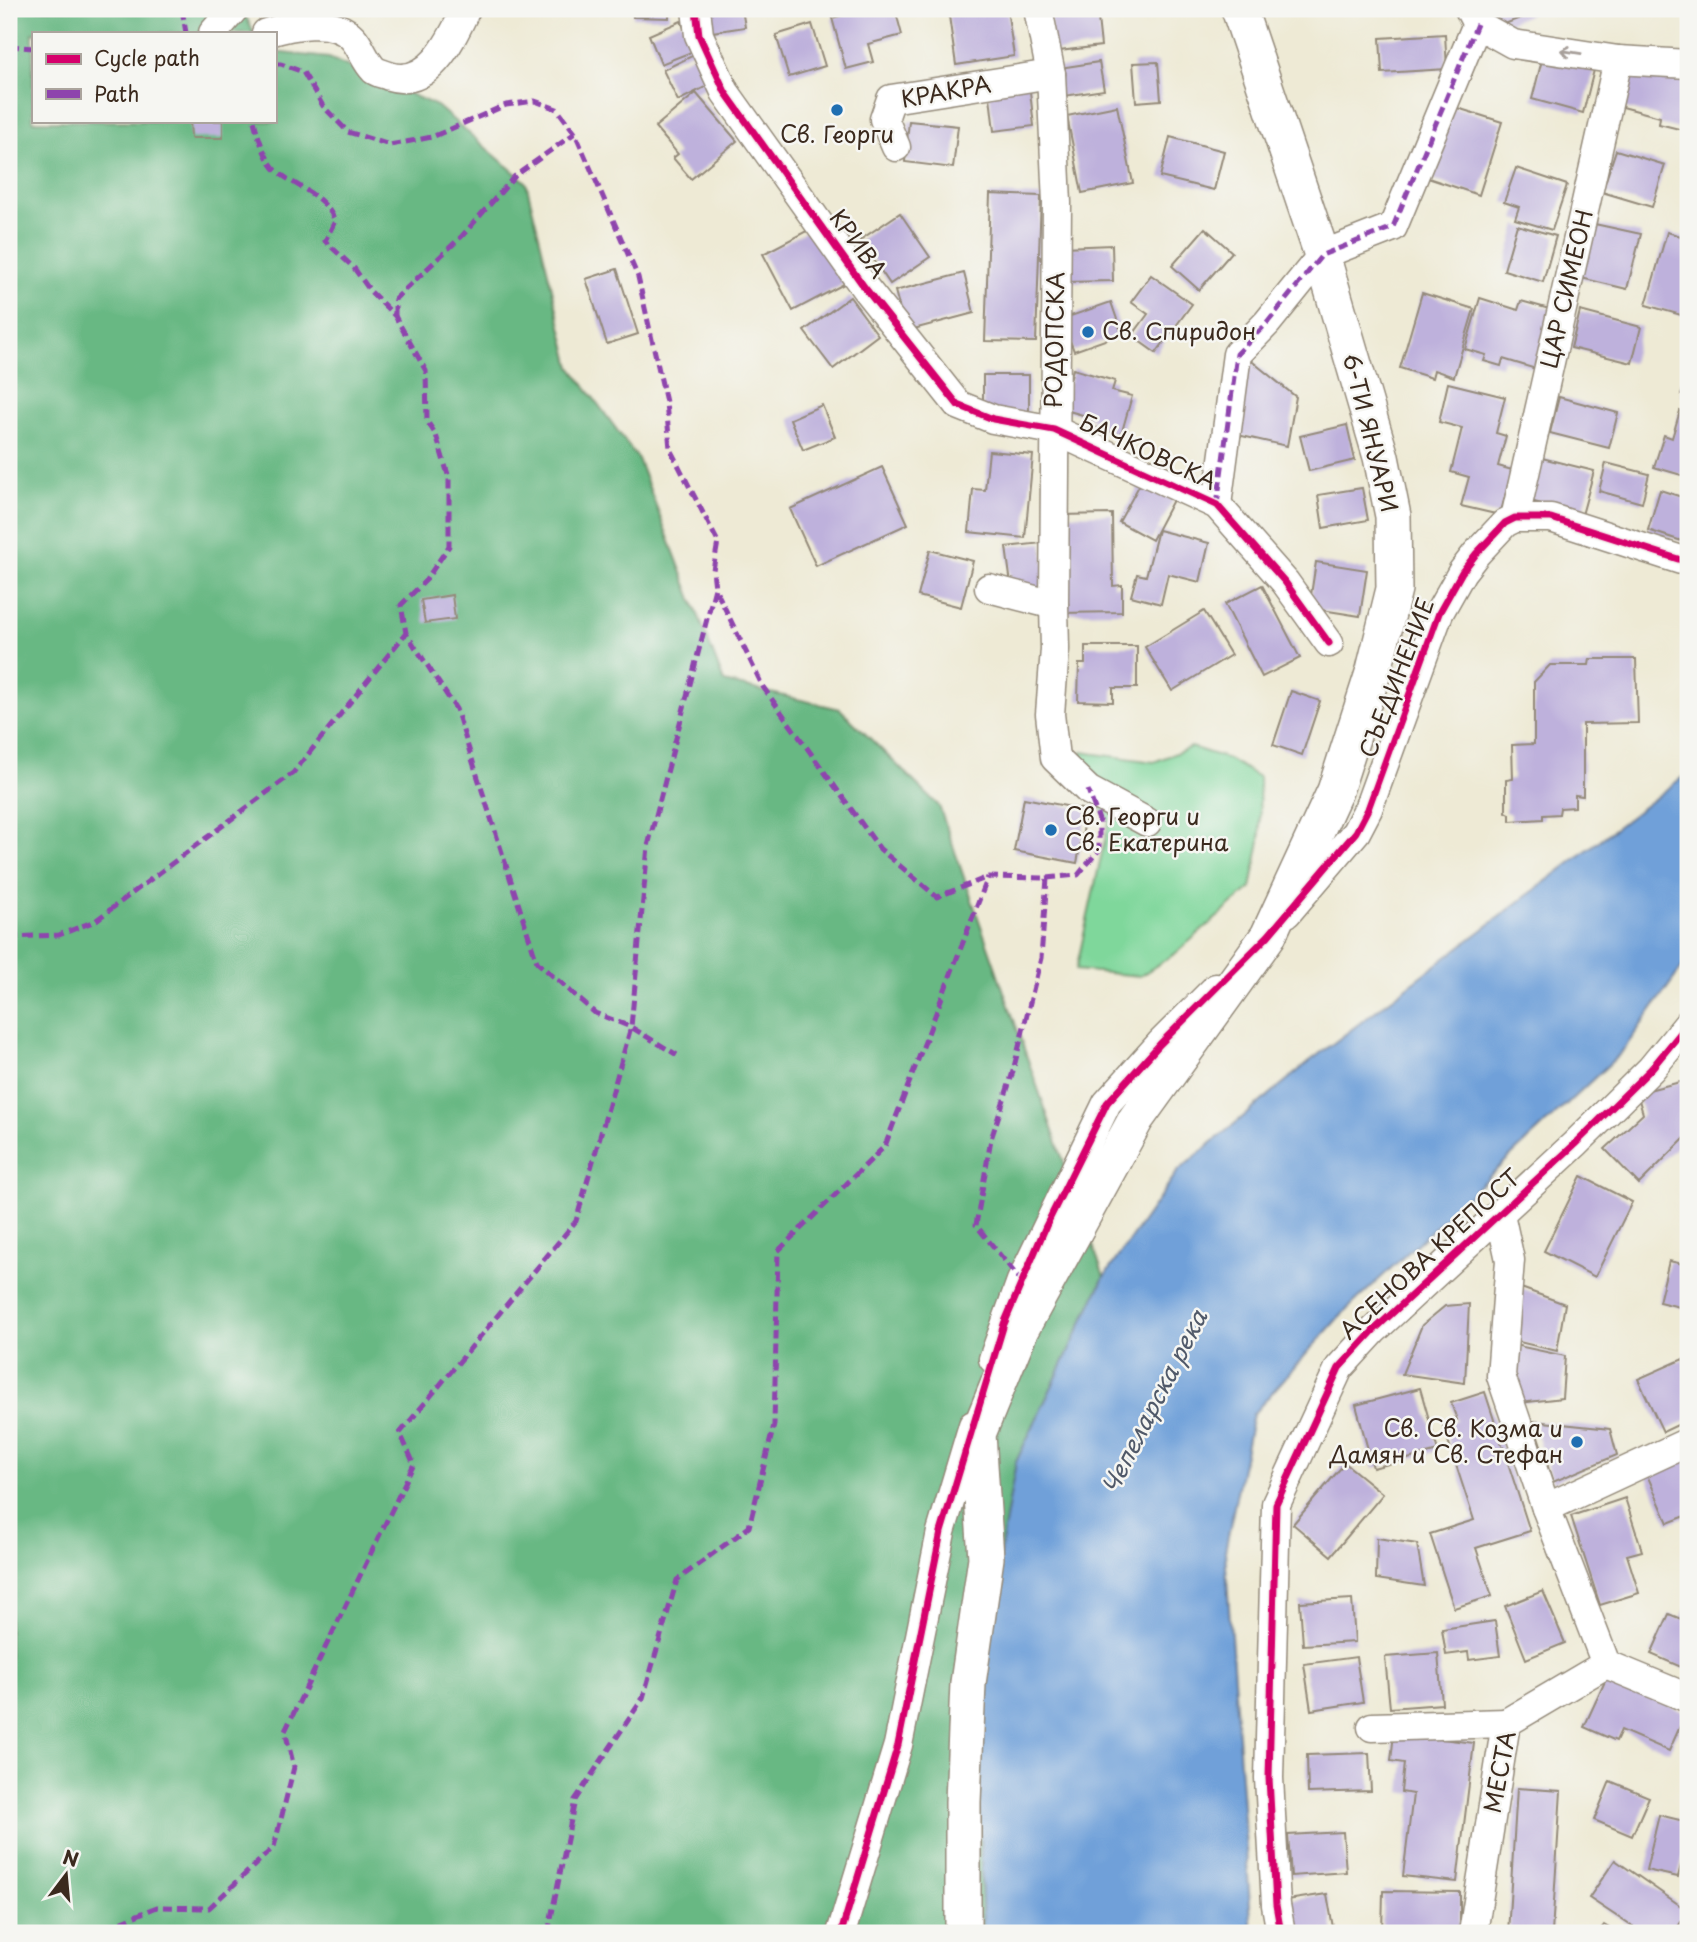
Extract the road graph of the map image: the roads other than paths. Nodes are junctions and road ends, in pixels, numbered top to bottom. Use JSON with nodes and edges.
{"nodes":[{"id":1,"x":234,"y":9,"type":"edge"},
{"id":2,"x":466,"y":9,"type":"edge"},
{"id":3,"x":696,"y":9,"type":"edge"},
{"id":4,"x":1038,"y":9,"type":"edge"},
{"id":5,"x":1239,"y":9,"type":"edge"},
{"id":6,"x":1473,"y":16,"type":"edge"},
{"id":7,"x":214,"y":32,"type":"edge"},
{"id":8,"x":270,"y":32,"type":"edge"},
{"id":9,"x":1618,"y":60,"type":"junction"},
{"id":10,"x":1688,"y":62,"type":"edge"},
{"id":11,"x":1051,"y":74,"type":"junction"},
{"id":12,"x":896,"y":148,"type":"dead end"},
{"id":13,"x":1322,"y":255,"type":"junction"},
{"id":14,"x":1055,"y":430,"type":"junction"},
{"id":15,"x":1217,"y":505,"type":"junction"},
{"id":16,"x":1515,"y":518,"type":"junction"},
{"id":17,"x":1688,"y":559,"type":"edge"},
{"id":18,"x":989,"y":588,"type":"dead end"},
{"id":19,"x":1054,"y":605,"type":"junction"},
{"id":20,"x":1329,"y":643,"type":"dead end"},
{"id":21,"x":1147,"y":822,"type":"dead end"},
{"id":22,"x":1268,"y":936,"type":"junction"},
{"id":23,"x":1688,"y":1024,"type":"edge"},
{"id":24,"x":1500,"y":1214,"type":"junction"},
{"id":25,"x":1688,"y":1442,"type":"edge"},
{"id":26,"x":1546,"y":1508,"type":"junction"},
{"id":27,"x":1605,"y":1664,"type":"junction"},
{"id":28,"x":1688,"y":1698,"type":"edge"},
{"id":29,"x":1506,"y":1723,"type":"junction"},
{"id":30,"x":1372,"y":1727,"type":"dead end"},
{"id":31,"x":841,"y":1933,"type":"edge"},
{"id":32,"x":963,"y":1933,"type":"edge"},
{"id":33,"x":1281,"y":1933,"type":"edge"},
{"id":34,"x":1473,"y":1933,"type":"edge"}],
"edges":[{"from":1,"to":7,"type":"street"},
{"from":2,"to":8,"type":"street"},
{"from":3,"to":14,"type":"street","name":"КРИВА"},
{"from":4,"to":11,"type":"street","name":"РОДОПСКА"},
{"from":5,"to":13,"type":"main road","name":"6-ТИ ЯНУАРИ"},
{"from":9,"to":6,"type":"street","one_way":true},
{"from":6,"to":13,"type":"street","name":"БАЧКОВСКА"},
{"from":9,"to":10,"type":"street"},
{"from":9,"to":16,"type":"street","name":"ЦАР СИМЕОН"},
{"from":11,"to":12,"type":"street","name":"КРАКРА"},
{"from":11,"to":14,"type":"street","name":"РОДОПСКА"},
{"from":13,"to":15,"type":"street","name":"БАЧКОВСКА"},
{"from":13,"to":22,"type":"main road","name":"6-ТИ ЯНУАРИ"},
{"from":14,"to":15,"type":"street","name":"БАЧКОВСКА"},
{"from":14,"to":19,"type":"street","name":"РОДОПСКА"},
{"from":15,"to":20,"type":"street","name":"БАЧКОВСКА"},
{"from":16,"to":17,"type":"street"},
{"from":16,"to":22,"type":"street","name":"СЪЕДИНЕНИЕ"},
{"from":18,"to":19,"type":"street"},
{"from":19,"to":21,"type":"street","name":"РОДОПСКА"},
{"from":22,"to":31,"type":"street","name":"СЪЕДИНЕНИЕ"},
{"from":22,"to":32,"type":"main road","name":"6-ТИ ЯНУАРИ"},
{"from":23,"to":24,"type":"street","name":"АСЕНОВА КРЕПОСТ"},
{"from":24,"to":26,"type":"street"},
{"from":24,"to":33,"type":"street","name":"АСЕНОВА КРЕПОСТ"},
{"from":25,"to":26,"type":"street"},
{"from":26,"to":27,"type":"street"},
{"from":27,"to":28,"type":"street"},
{"from":27,"to":29,"type":"street","name":"МЕСТА"},
{"from":29,"to":30,"type":"street"},
{"from":29,"to":34,"type":"street","name":"МЕСТА"}]}
